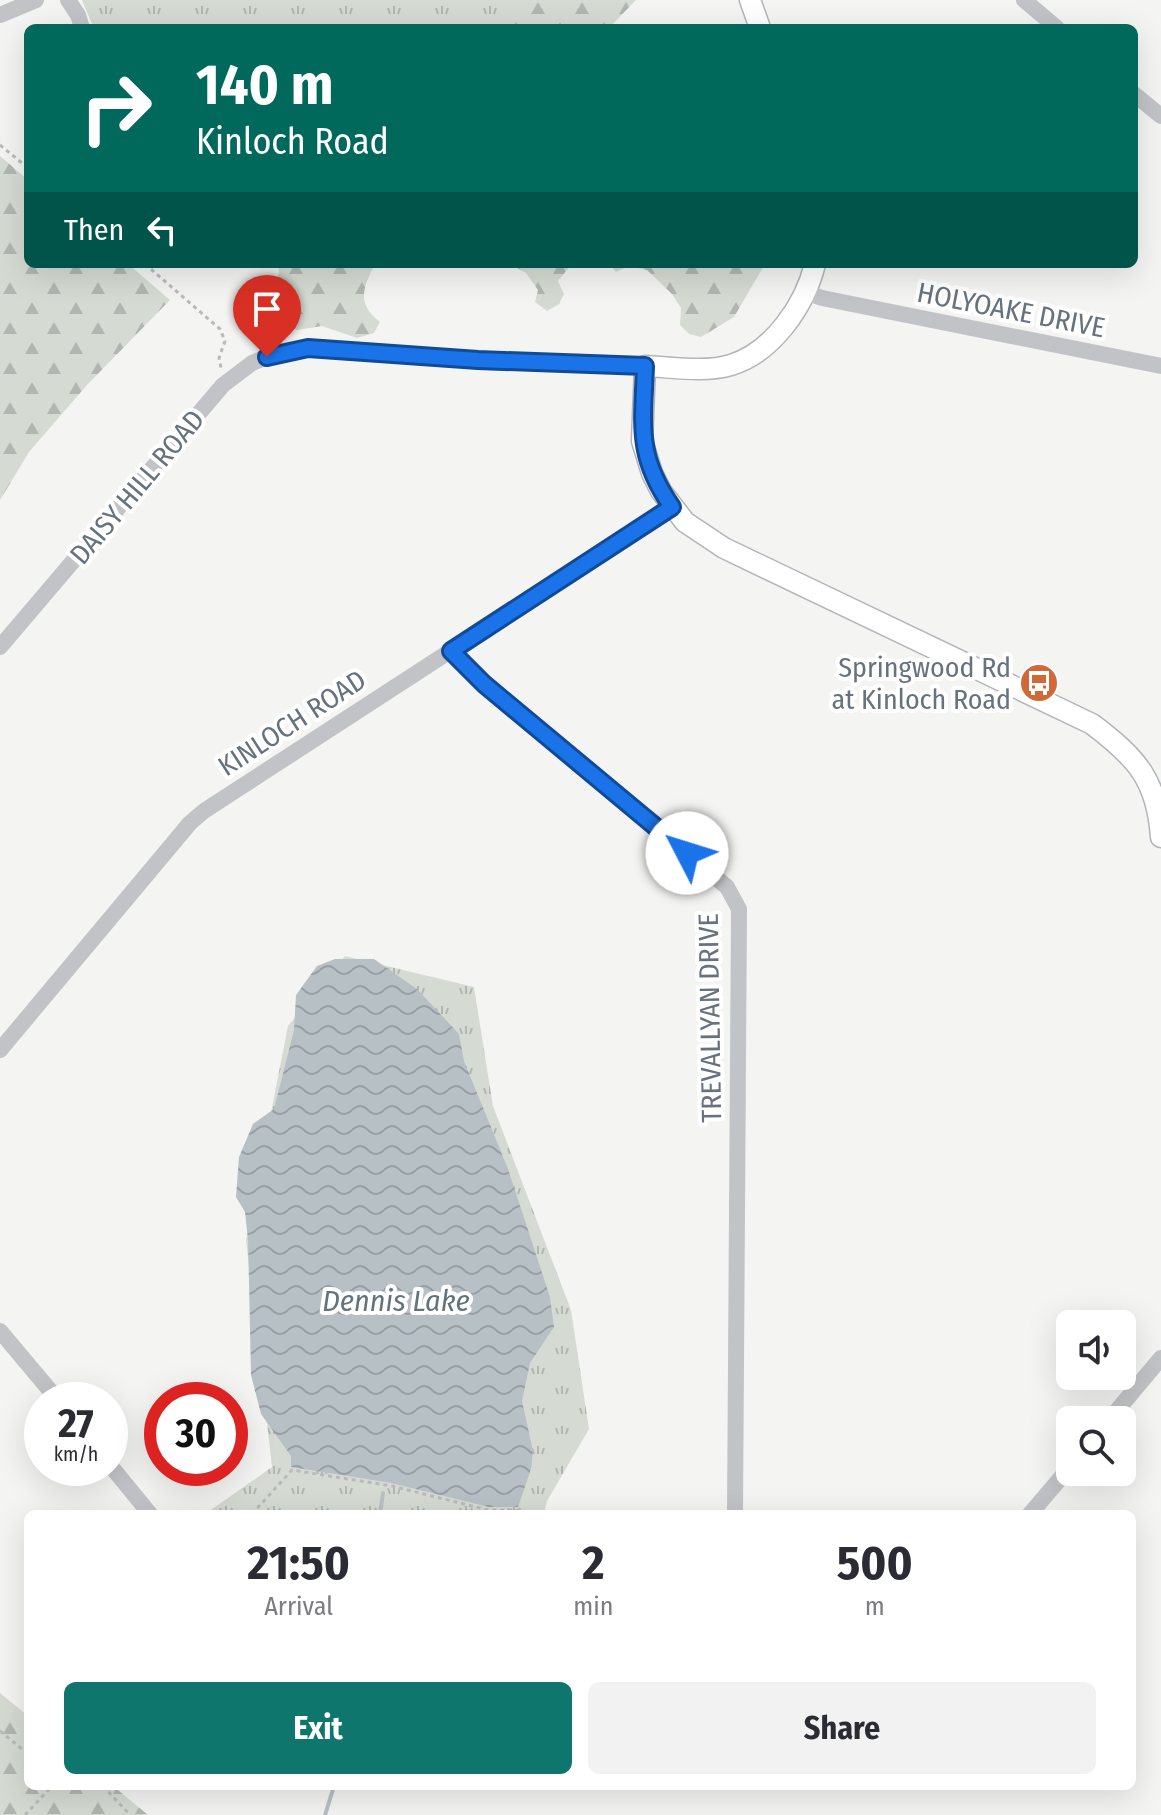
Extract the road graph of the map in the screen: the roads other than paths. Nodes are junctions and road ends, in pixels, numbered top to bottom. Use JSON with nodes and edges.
{"nodes":[{"id":1,"x":36,"y":0,"type":"edge"},
{"id":2,"x":68,"y":0,"type":"edge"},
{"id":3,"x":750,"y":0,"type":"edge"},
{"id":4,"x":1024,"y":0,"type":"edge"},
{"id":5,"x":0,"y":15,"type":"edge"},
{"id":6,"x":81,"y":24,"type":"edge"},
{"id":7,"x":759,"y":24,"type":"edge"},
{"id":8,"x":1052,"y":24,"type":"edge"},
{"id":9,"x":1138,"y":97,"type":"edge"},
{"id":10,"x":1161,"y":116,"type":"edge"},
{"id":11,"x":814,"y":268,"type":"edge"},
{"id":12,"x":805,"y":292,"type":"junction"},
{"id":13,"x":645,"y":366,"type":"junction"},
{"id":14,"x":1161,"y":366,"type":"edge"},
{"id":15,"x":672,"y":507,"type":"junction"},
{"id":16,"x":0,"y":647,"type":"edge"},
{"id":17,"x":451,"y":651,"type":"junction"},
{"id":18,"x":1161,"y":837,"type":"edge"},
{"id":19,"x":0,"y":1050,"type":"edge"},
{"id":20,"x":0,"y":1331,"type":"edge"},
{"id":21,"x":1161,"y":1358,"type":"edge"},
{"id":22,"x":43,"y":1382,"type":"edge"},
{"id":23,"x":1121,"y":1406,"type":"edge"},
{"id":24,"x":1056,"y":1483,"type":"edge"},
{"id":25,"x":127,"y":1486,"type":"edge"},
{"id":26,"x":147,"y":1510,"type":"edge"},
{"id":27,"x":735,"y":1510,"type":"edge"},
{"id":28,"x":1033,"y":1510,"type":"edge"}],
"edges":[{"from":1,"to":5,"type":"street"},
{"from":2,"to":6,"type":"street"},
{"from":3,"to":7,"type":"main road"},
{"from":4,"to":8,"type":"street"},
{"from":9,"to":10,"type":"street"},
{"from":11,"to":12,"type":"main road","name":"DAISY HILL ROAD"},
{"from":12,"to":13,"type":"main road","name":"DAISY HILL ROAD"},
{"from":12,"to":14,"type":"street","name":"HOLYOAKE DRIVE"},
{"from":13,"to":15,"type":"main road"},
{"from":13,"to":16,"type":"street","name":"DAISY HILL ROAD"},
{"from":15,"to":17,"type":"street","name":"KINLOCH ROAD"},
{"from":15,"to":18,"type":"main road"},
{"from":17,"to":19,"type":"street","name":"KINLOCH ROAD"},
{"from":17,"to":27,"type":"street","name":"TREVALLYAN DRIVE"},
{"from":20,"to":22,"type":"street"},
{"from":21,"to":23,"type":"street"},
{"from":24,"to":28,"type":"street"},
{"from":25,"to":26,"type":"street"}]}
